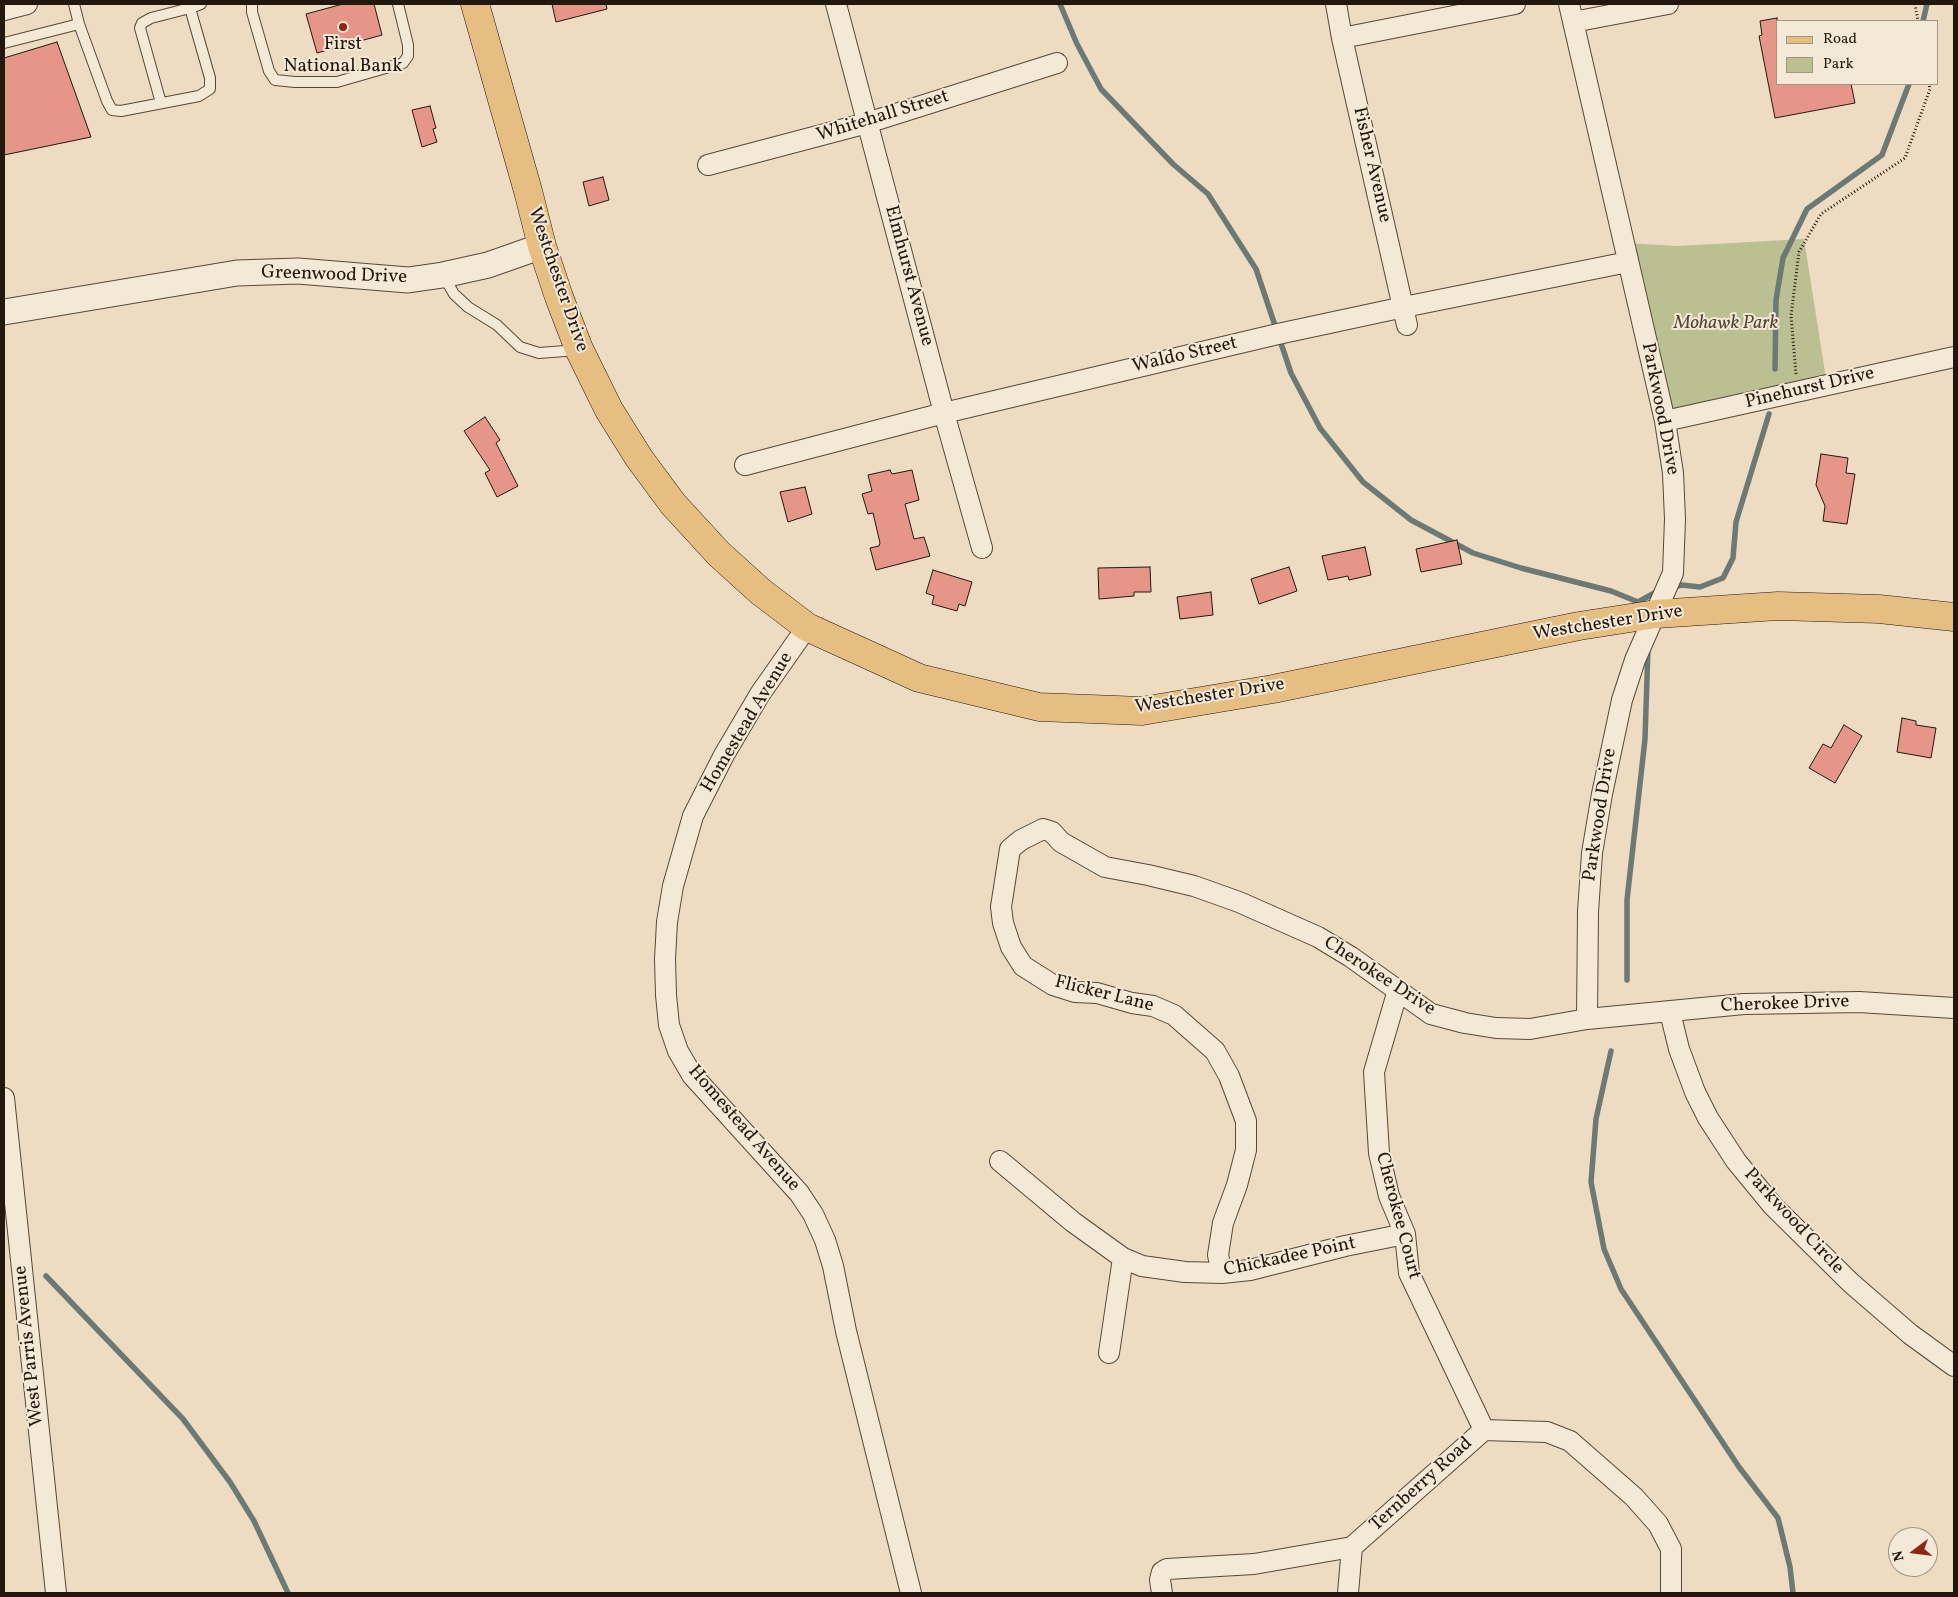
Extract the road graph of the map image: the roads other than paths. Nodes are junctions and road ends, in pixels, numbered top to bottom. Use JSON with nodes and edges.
{"nodes":[{"id":1,"x":27,"y":4,"type":"edge"},
{"id":2,"x":74,"y":4,"type":"edge"},
{"id":3,"x":201,"y":4,"type":"edge"},
{"id":4,"x":252,"y":4,"type":"edge"},
{"id":5,"x":398,"y":4,"type":"edge"},
{"id":6,"x":474,"y":4,"type":"edge"},
{"id":7,"x":836,"y":4,"type":"edge"},
{"id":8,"x":1336,"y":4,"type":"edge"},
{"id":9,"x":1515,"y":4,"type":"edge"},
{"id":10,"x":1668,"y":4,"type":"edge"},
{"id":11,"x":190,"y":8,"type":"junction"},
{"id":12,"x":4,"y":10,"type":"edge"},
{"id":13,"x":1571,"y":13,"type":"edge"},
{"id":14,"x":79,"y":24,"type":"junction"},
{"id":15,"x":1342,"y":38,"type":"junction"},
{"id":16,"x":4,"y":43,"type":"edge"},
{"id":17,"x":1057,"y":63,"type":"dead end"},
{"id":18,"x":161,"y":103,"type":"junction"},
{"id":19,"x":868,"y":123,"type":"junction"},
{"id":20,"x":708,"y":165,"type":"dead end"},
{"id":21,"x":542,"y":246,"type":"junction"},
{"id":22,"x":1628,"y":262,"type":"junction"},
{"id":23,"x":443,"y":275,"type":"junction"},
{"id":24,"x":4,"y":312,"type":"edge"},
{"id":25,"x":1405,"y":316,"type":"junction"},
{"id":26,"x":579,"y":350,"type":"junction"},
{"id":27,"x":1954,"y":357,"type":"edge"},
{"id":28,"x":944,"y":413,"type":"junction"},
{"id":29,"x":1665,"y":421,"type":"junction"},
{"id":30,"x":745,"y":465,"type":"dead end"},
{"id":31,"x":982,"y":548,"type":"dead end"},
{"id":32,"x":1656,"y":614,"type":"junction"},
{"id":33,"x":1954,"y":617,"type":"edge"},
{"id":34,"x":807,"y":627,"type":"junction"},
{"id":35,"x":1036,"y":832,"type":"joint"},
{"id":36,"x":1398,"y":990,"type":"junction"},
{"id":37,"x":1954,"y":1008,"type":"edge"},
{"id":38,"x":1670,"y":1012,"type":"junction"},
{"id":39,"x":1587,"y":1019,"type":"junction"},
{"id":40,"x":4,"y":1098,"type":"edge"},
{"id":41,"x":1000,"y":1160,"type":"dead end"},
{"id":42,"x":1405,"y":1234,"type":"junction"},
{"id":43,"x":1123,"y":1258,"type":"junction"},
{"id":44,"x":1222,"y":1273,"type":"junction"},
{"id":45,"x":1109,"y":1352,"type":"dead end"},
{"id":46,"x":1954,"y":1366,"type":"edge"},
{"id":47,"x":1484,"y":1430,"type":"junction"},
{"id":48,"x":1352,"y":1547,"type":"junction"},
{"id":49,"x":56,"y":1593,"type":"edge"},
{"id":50,"x":911,"y":1593,"type":"edge"},
{"id":51,"x":1162,"y":1593,"type":"edge"},
{"id":52,"x":1348,"y":1593,"type":"edge"},
{"id":53,"x":1671,"y":1593,"type":"edge"}],
"edges":[{"from":1,"to":12,"type":"street"},
{"from":2,"to":14,"type":"lane"},
{"from":3,"to":11,"type":"lane"},
{"from":4,"to":5,"type":"lane"},
{"from":6,"to":21,"type":"main road","name":"Westchester Drive"},
{"from":7,"to":19,"type":"street","name":"Elmhurst Avenue"},
{"from":8,"to":15,"type":"street","name":"Fisher Avenue"},
{"from":9,"to":15,"type":"street"},
{"from":10,"to":13,"type":"street"},
{"from":11,"to":18,"type":"lane"},
{"from":11,"to":18,"type":"lane"},
{"from":13,"to":22,"type":"street","name":"Parkwood Drive"},
{"from":14,"to":16,"type":"lane"},
{"from":14,"to":18,"type":"lane"},
{"from":15,"to":25,"type":"street","name":"Fisher Avenue"},
{"from":17,"to":19,"type":"street","name":"Whitehall Street"},
{"from":19,"to":20,"type":"street","name":"Whitehall Street"},
{"from":19,"to":28,"type":"street","name":"Elmhurst Avenue"},
{"from":21,"to":23,"type":"street","name":"Greenwood Drive"},
{"from":21,"to":26,"type":"main road","name":"Westchester Drive"},
{"from":22,"to":25,"type":"street","name":"Waldo Street"},
{"from":22,"to":29,"type":"street","name":"Parkwood Drive"},
{"from":23,"to":24,"type":"street","name":"Greenwood Drive"},
{"from":23,"to":26,"type":"lane"},
{"from":25,"to":28,"type":"street","name":"Waldo Street"},
{"from":26,"to":34,"type":"main road","name":"Westchester Drive"},
{"from":27,"to":29,"type":"street","name":"Pinehurst Drive"},
{"from":28,"to":30,"type":"street","name":"Waldo Street"},
{"from":28,"to":31,"type":"street","name":"Elmhurst Avenue"},
{"from":29,"to":32,"type":"street","name":"Parkwood Drive"},
{"from":32,"to":33,"type":"main road","name":"Westchester Drive"},
{"from":32,"to":34,"type":"main road","name":"Westchester Drive"},
{"from":32,"to":39,"type":"street","name":"Parkwood Drive"},
{"from":34,"to":50,"type":"street","name":"Homestead Avenue"},
{"from":35,"to":36,"type":"street","name":"Cherokee Drive"},
{"from":35,"to":44,"type":"street","name":"Flicker Lane"},
{"from":36,"to":39,"type":"street","name":"Cherokee Drive"},
{"from":36,"to":42,"type":"street","name":"Cherokee Court"},
{"from":37,"to":38,"type":"street","name":"Cherokee Drive"},
{"from":38,"to":39,"type":"street","name":"Cherokee Drive"},
{"from":38,"to":46,"type":"street","name":"Parkwood Circle"},
{"from":40,"to":49,"type":"street","name":"West Parris Avenue"},
{"from":41,"to":43,"type":"street","name":"Chickadee Point"},
{"from":42,"to":44,"type":"street","name":"Chickadee Point"},
{"from":42,"to":47,"type":"street","name":"Cherokee Court"},
{"from":43,"to":44,"type":"street","name":"Chickadee Point"},
{"from":43,"to":45,"type":"street"},
{"from":47,"to":48,"type":"street","name":"Ternberry Road"},
{"from":47,"to":53,"type":"street","name":"Ternberry Road"},
{"from":48,"to":51,"type":"street"},
{"from":48,"to":52,"type":"street"}]}
